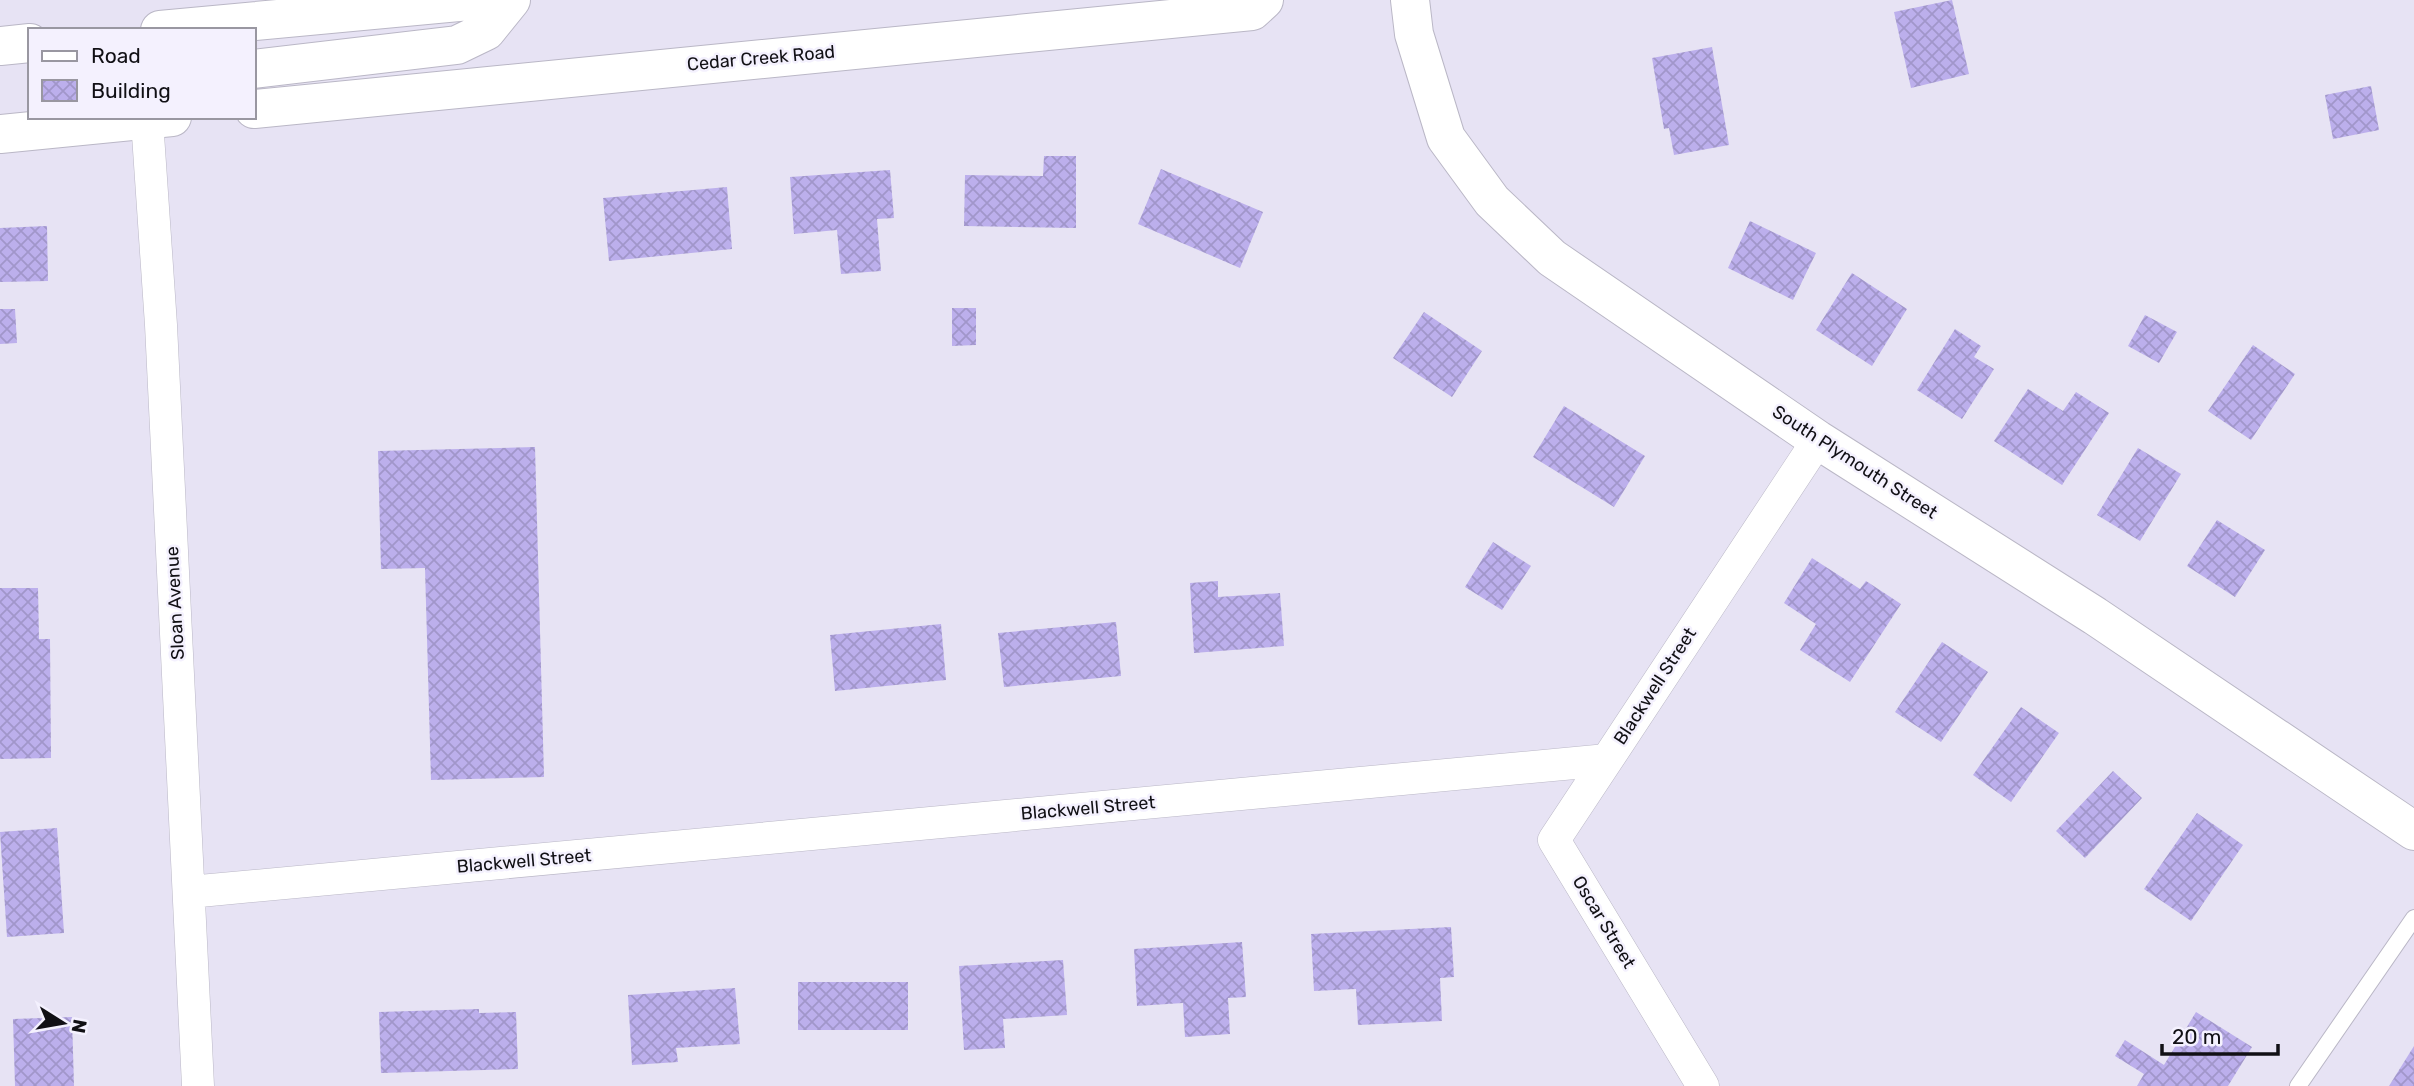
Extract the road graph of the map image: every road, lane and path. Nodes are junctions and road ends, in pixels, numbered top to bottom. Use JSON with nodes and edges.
{"nodes":[{"id":1,"x":480,"y":0,"type":"edge"},
{"id":2,"x":511,"y":0,"type":"edge"},
{"id":3,"x":1264,"y":0,"type":"edge"},
{"id":4,"x":1410,"y":0,"type":"edge"},
{"id":5,"x":181,"y":28,"type":"edge"},
{"id":6,"x":28,"y":43,"type":"edge"},
{"id":7,"x":0,"y":46,"type":"edge"},
{"id":8,"x":256,"y":69,"type":"edge"},
{"id":9,"x":256,"y":109,"type":"edge"},
{"id":10,"x":145,"y":119,"type":"edge"},
{"id":11,"x":155,"y":119,"type":"edge"},
{"id":12,"x":0,"y":134,"type":"edge"},
{"id":13,"x":1818,"y":440,"type":"junction"},
{"id":14,"x":1607,"y":760,"type":"junction"},
{"id":15,"x":2414,"y":831,"type":"edge"},
{"id":16,"x":189,"y":892,"type":"junction"},
{"id":17,"x":2414,"y":918,"type":"edge"},
{"id":18,"x":198,"y":1086,"type":"edge"},
{"id":19,"x":1703,"y":1086,"type":"edge"},
{"id":20,"x":2298,"y":1086,"type":"edge"}],
"edges":[{"from":1,"to":5,"type":"main road"},
{"from":2,"to":8,"type":"main road"},
{"from":3,"to":9,"type":"main road","name":"Cedar Creek Road"},
{"from":4,"to":13,"type":"main road","name":"South Plymouth Street"},
{"from":6,"to":7,"type":"main road"},
{"from":10,"to":12,"type":"main road"},
{"from":11,"to":16,"type":"street","name":"Sloan Avenue"},
{"from":13,"to":14,"type":"street","name":"Blackwell Street"},
{"from":13,"to":15,"type":"main road","name":"South Plymouth Street"},
{"from":14,"to":16,"type":"street","name":"Blackwell Street"},
{"from":14,"to":19,"type":"street","name":"Oscar Street"},
{"from":16,"to":18,"type":"street","name":"Sloan Avenue"},
{"from":17,"to":20,"type":"lane"}]}
